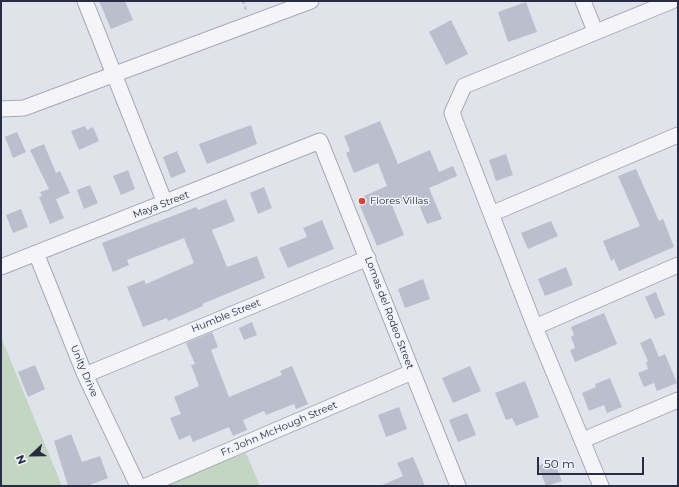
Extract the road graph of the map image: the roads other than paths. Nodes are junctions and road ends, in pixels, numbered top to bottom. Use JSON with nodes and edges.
{"nodes":[{"id":1,"x":85,"y":1,"type":"edge"},
{"id":2,"x":311,"y":1,"type":"edge"},
{"id":3,"x":583,"y":1,"type":"edge"},
{"id":4,"x":672,"y":1,"type":"edge"},
{"id":5,"x":595,"y":31,"type":"junction"},
{"id":6,"x":114,"y":74,"type":"junction"},
{"id":7,"x":1,"y":109,"type":"edge"},
{"id":8,"x":678,"y":135,"type":"edge"},
{"id":9,"x":320,"y":141,"type":"joint"},
{"id":10,"x":165,"y":203,"type":"junction"},
{"id":11,"x":491,"y":214,"type":"junction"},
{"id":12,"x":36,"y":253,"type":"junction"},
{"id":13,"x":368,"y":258,"type":"junction"},
{"id":14,"x":678,"y":265,"type":"edge"},
{"id":15,"x":1,"y":268,"type":"edge"},
{"id":16,"x":535,"y":327,"type":"junction"},
{"id":17,"x":412,"y":372,"type":"junction"},
{"id":18,"x":85,"y":375,"type":"junction"},
{"id":19,"x":678,"y":400,"type":"edge"},
{"id":20,"x":583,"y":440,"type":"junction"},
{"id":21,"x":138,"y":486,"type":"edge"},
{"id":22,"x":146,"y":486,"type":"edge"},
{"id":23,"x":458,"y":486,"type":"edge"},
{"id":24,"x":601,"y":486,"type":"edge"}],
"edges":[{"from":1,"to":6,"type":"street"},
{"from":2,"to":6,"type":"street"},
{"from":3,"to":5,"type":"street"},
{"from":4,"to":5,"type":"street"},
{"from":5,"to":11,"type":"street"},
{"from":6,"to":7,"type":"street"},
{"from":6,"to":10,"type":"street"},
{"from":8,"to":11,"type":"street"},
{"from":9,"to":10,"type":"street","name":"Maya Street"},
{"from":9,"to":13,"type":"street","name":"Lomas del Rodeo Street"},
{"from":10,"to":12,"type":"street","name":"Maya Street"},
{"from":11,"to":16,"type":"street"},
{"from":12,"to":15,"type":"street","name":"Maya Street"},
{"from":12,"to":18,"type":"street","name":"Unity Drive"},
{"from":13,"to":17,"type":"street","name":"Lomas del Rodeo Street"},
{"from":13,"to":18,"type":"street","name":"Humble Street"},
{"from":14,"to":16,"type":"street"},
{"from":16,"to":20,"type":"street"},
{"from":17,"to":22,"type":"street","name":"Fr. John McHough Street"},
{"from":17,"to":23,"type":"street","name":"Lomas del Rodeo Street"},
{"from":18,"to":21,"type":"street","name":"Unity Drive"},
{"from":19,"to":20,"type":"street"},
{"from":20,"to":24,"type":"street"}]}
